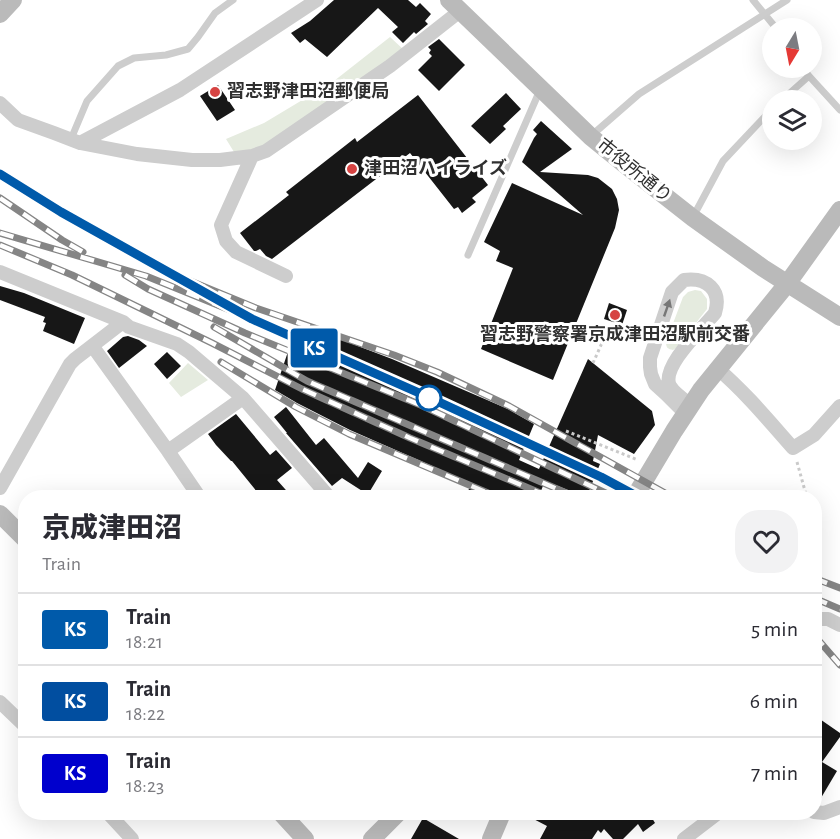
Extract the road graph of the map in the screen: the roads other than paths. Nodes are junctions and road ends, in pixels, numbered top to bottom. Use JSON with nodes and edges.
{"nodes":[{"id":1,"x":14,"y":0,"type":"edge"},
{"id":2,"x":234,"y":0,"type":"edge"},
{"id":3,"x":317,"y":0,"type":"edge"},
{"id":4,"x":753,"y":0,"type":"edge"},
{"id":5,"x":787,"y":0,"type":"edge"},
{"id":6,"x":454,"y":5,"type":"edge"},
{"id":7,"x":765,"y":13,"type":"junction"},
{"id":8,"x":0,"y":14,"type":"edge"},
{"id":9,"x":769,"y":18,"type":"edge"},
{"id":10,"x":807,"y":78,"type":"edge"},
{"id":11,"x":811,"y":78,"type":"edge"},
{"id":12,"x":541,"y":89,"type":"junction"},
{"id":13,"x":793,"y":90,"type":"edge"},
{"id":14,"x":0,"y":103,"type":"edge"},
{"id":15,"x":840,"y":110,"type":"edge"},
{"id":16,"x":762,"y":120,"type":"edge"},
{"id":17,"x":591,"y":136,"type":"junction"},
{"id":18,"x":76,"y":141,"type":"junction"},
{"id":19,"x":252,"y":156,"type":"junction"},
{"id":20,"x":840,"y":210,"type":"edge"},
{"id":21,"x":693,"y":218,"type":"junction"},
{"id":22,"x":468,"y":255,"type":"dead end"},
{"id":23,"x":0,"y":272,"type":"edge"},
{"id":24,"x":286,"y":276,"type":"dead end"},
{"id":25,"x":787,"y":284,"type":"junction"},
{"id":26,"x":840,"y":317,"type":"edge"},
{"id":27,"x":123,"y":322,"type":"junction"},
{"id":28,"x":93,"y":345,"type":"junction"},
{"id":29,"x":653,"y":349,"type":"junction"},
{"id":30,"x":675,"y":360,"type":"junction"},
{"id":31,"x":718,"y":369,"type":"junction"},
{"id":32,"x":243,"y":398,"type":"junction"},
{"id":33,"x":840,"y":406,"type":"edge"},
{"id":34,"x":688,"y":409,"type":"junction"},
{"id":35,"x":168,"y":451,"type":"junction"},
{"id":36,"x":0,"y":488,"type":"edge"},
{"id":37,"x":195,"y":490,"type":"edge"},
{"id":38,"x":323,"y":490,"type":"edge"},
{"id":39,"x":639,"y":490,"type":"edge"},
{"id":40,"x":0,"y":514,"type":"edge"},
{"id":41,"x":18,"y":532,"type":"edge"},
{"id":42,"x":822,"y":619,"type":"edge"},
{"id":43,"x":840,"y":625,"type":"edge"},
{"id":44,"x":0,"y":702,"type":"edge"},
{"id":45,"x":18,"y":719,"type":"edge"},
{"id":46,"x":840,"y":807,"type":"edge"},
{"id":47,"x":822,"y":813,"type":"edge"},
{"id":48,"x":114,"y":820,"type":"edge"},
{"id":49,"x":287,"y":820,"type":"edge"},
{"id":50,"x":391,"y":820,"type":"edge"},
{"id":51,"x":499,"y":820,"type":"edge"},
{"id":52,"x":709,"y":820,"type":"edge"},
{"id":53,"x":132,"y":839,"type":"edge"},
{"id":54,"x":305,"y":839,"type":"edge"},
{"id":55,"x":372,"y":839,"type":"edge"},
{"id":56,"x":491,"y":839,"type":"edge"},
{"id":57,"x":684,"y":839,"type":"edge"}],
"edges":[{"from":1,"to":8,"type":"street"},
{"from":2,"to":18,"type":"lane"},
{"from":3,"to":18,"type":"street"},
{"from":4,"to":7,"type":"lane"},
{"from":5,"to":7,"type":"lane"},
{"from":6,"to":12,"type":"street","name":"市役所通り"},
{"from":6,"to":19,"type":"street"},
{"from":7,"to":9,"type":"lane"},
{"from":7,"to":17,"type":"lane"},
{"from":10,"to":13,"type":"lane"},
{"from":11,"to":15,"type":"lane"},
{"from":12,"to":17,"type":"street","name":"市役所通り"},
{"from":12,"to":22,"type":"lane"},
{"from":14,"to":18,"type":"street"},
{"from":16,"to":21,"type":"lane"},
{"from":17,"to":21,"type":"street","name":"市役所通り"},
{"from":18,"to":19,"type":"street"},
{"from":19,"to":24,"type":"street"},
{"from":20,"to":25,"type":"street"},
{"from":21,"to":25,"type":"street","name":"市役所通り"},
{"from":23,"to":27,"type":"street"},
{"from":25,"to":26,"type":"street","name":"市役所通り"},
{"from":25,"to":31,"type":"street"},
{"from":27,"to":28,"type":"street"},
{"from":27,"to":32,"type":"street"},
{"from":28,"to":35,"type":"street"},
{"from":28,"to":36,"type":"street"},
{"from":29,"to":30,"type":"street"},
{"from":29,"to":30,"type":"street","one_way":true},
{"from":29,"to":34,"type":"street"},
{"from":30,"to":34,"type":"street"},
{"from":31,"to":33,"type":"street"},
{"from":31,"to":34,"type":"street"},
{"from":32,"to":35,"type":"street"},
{"from":32,"to":38,"type":"street"},
{"from":34,"to":39,"type":"street"},
{"from":35,"to":37,"type":"street"},
{"from":40,"to":41,"type":"street"},
{"from":42,"to":43,"type":"street"},
{"from":44,"to":45,"type":"street"},
{"from":46,"to":47,"type":"street"},
{"from":48,"to":53,"type":"street"},
{"from":49,"to":54,"type":"street"},
{"from":50,"to":55,"type":"street"},
{"from":51,"to":56,"type":"street"},
{"from":52,"to":57,"type":"street"}]}
